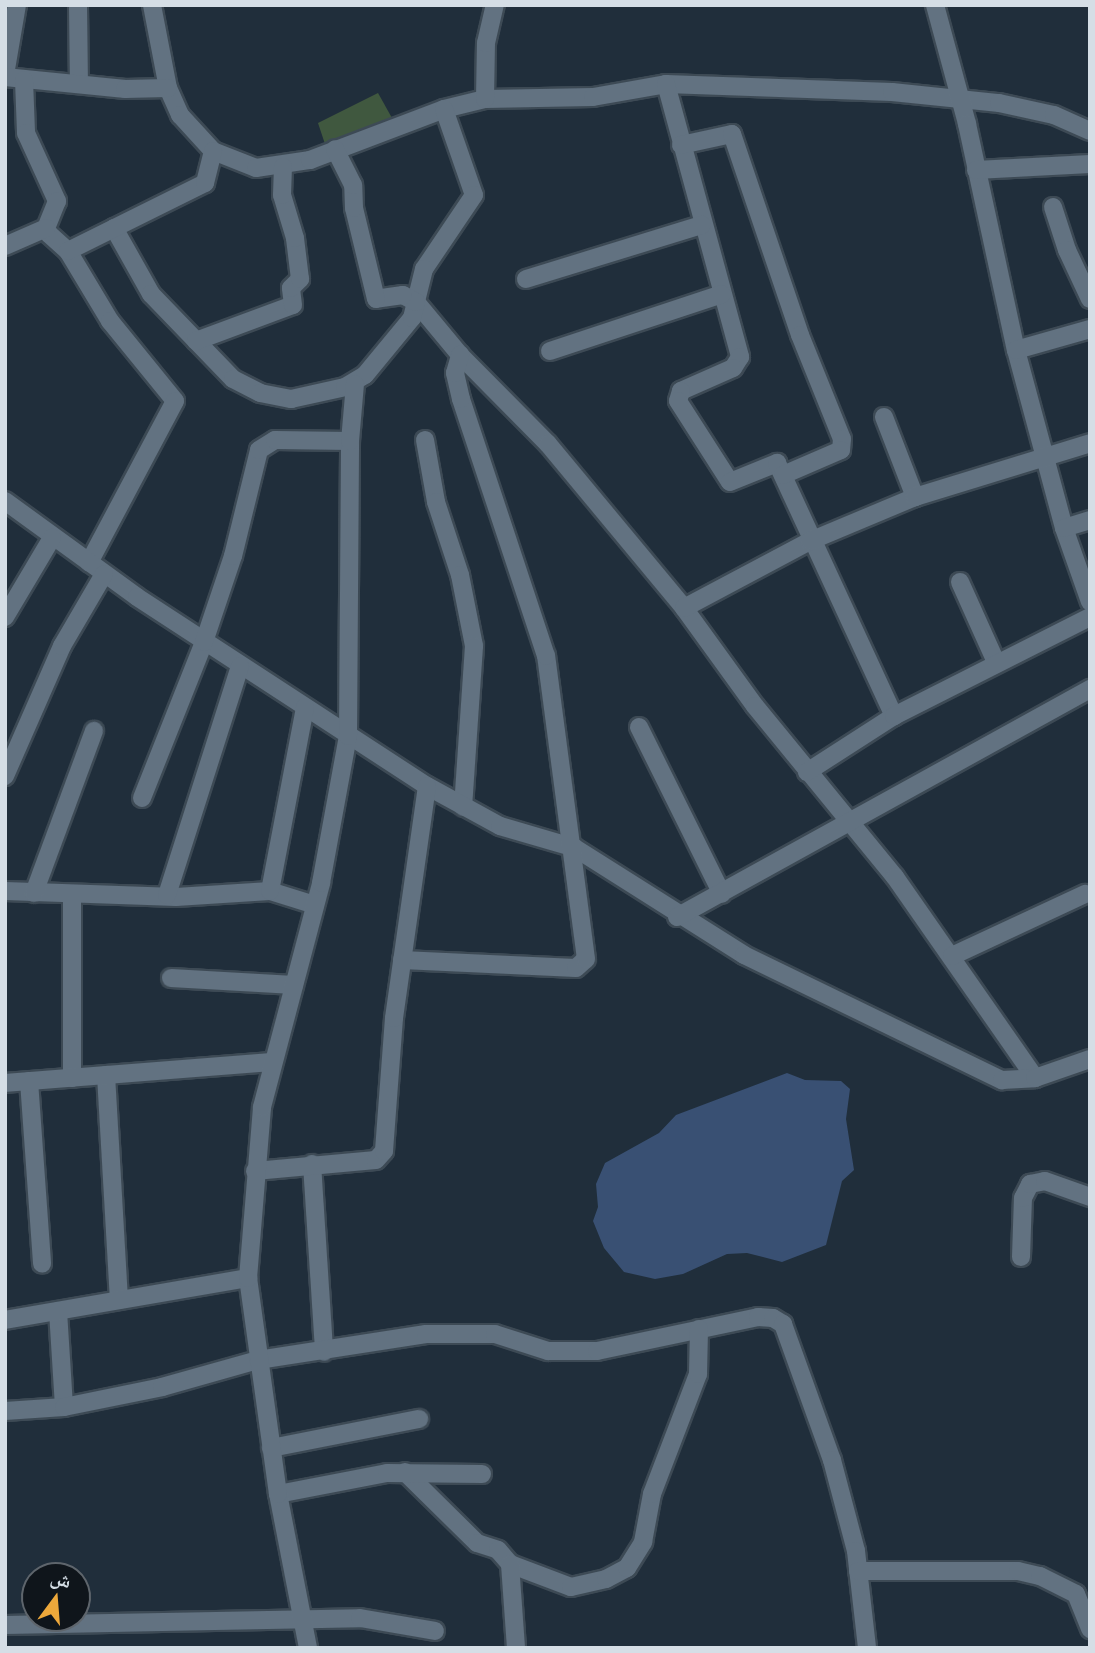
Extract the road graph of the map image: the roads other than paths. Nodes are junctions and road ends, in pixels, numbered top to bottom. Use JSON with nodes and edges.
{"nodes":[{"id":1,"x":17,"y":5,"type":"edge"},
{"id":2,"x":78,"y":5,"type":"edge"},
{"id":3,"x":152,"y":5,"type":"edge"},
{"id":4,"x":495,"y":5,"type":"edge"},
{"id":5,"x":935,"y":5,"type":"edge"},
{"id":6,"x":5,"y":76,"type":"edge"},
{"id":7,"x":24,"y":80,"type":"junction"},
{"id":8,"x":79,"y":84,"type":"junction"},
{"id":9,"x":666,"y":84,"type":"junction"},
{"id":10,"x":168,"y":88,"type":"junction"},
{"id":11,"x":485,"y":99,"type":"junction"},
{"id":12,"x":961,"y":99,"type":"junction"},
{"id":13,"x":444,"y":108,"type":"junction"},
{"id":14,"x":1090,"y":131,"type":"edge"},
{"id":15,"x":681,"y":145,"type":"junction"},
{"id":16,"x":335,"y":149,"type":"junction"},
{"id":17,"x":214,"y":151,"type":"junction"},
{"id":18,"x":1089,"y":166,"type":"edge"},
{"id":19,"x":284,"y":167,"type":"junction"},
{"id":20,"x":976,"y":170,"type":"junction"},
{"id":21,"x":1053,"y":207,"type":"dead end"},
{"id":22,"x":702,"y":225,"type":"junction"},
{"id":23,"x":46,"y":228,"type":"junction"},
{"id":24,"x":114,"y":228,"type":"junction"},
{"id":25,"x":5,"y":246,"type":"edge"},
{"id":26,"x":68,"y":251,"type":"junction"},
{"id":27,"x":526,"y":279,"type":"dead end"},
{"id":28,"x":722,"y":294,"type":"junction"},
{"id":29,"x":1090,"y":299,"type":"edge"},
{"id":30,"x":416,"y":302,"type":"junction"},
{"id":31,"x":1090,"y":329,"type":"edge"},
{"id":32,"x":196,"y":341,"type":"junction"},
{"id":33,"x":1016,"y":350,"type":"junction"},
{"id":34,"x":550,"y":351,"type":"dead end"},
{"id":35,"x":460,"y":355,"type":"junction"},
{"id":36,"x":355,"y":384,"type":"junction"},
{"id":37,"x":884,"y":417,"type":"dead end"},
{"id":38,"x":425,"y":440,"type":"dead end"},
{"id":39,"x":350,"y":441,"type":"junction"},
{"id":40,"x":1090,"y":443,"type":"edge"},
{"id":41,"x":1045,"y":456,"type":"junction"},
{"id":42,"x":783,"y":475,"type":"junction"},
{"id":43,"x":915,"y":497,"type":"junction"},
{"id":44,"x":6,"y":503,"type":"edge"},
{"id":45,"x":1090,"y":520,"type":"edge"},
{"id":46,"x":1064,"y":528,"type":"junction"},
{"id":47,"x":52,"y":538,"type":"junction"},
{"id":48,"x":810,"y":541,"type":"junction"},
{"id":49,"x":89,"y":563,"type":"junction"},
{"id":50,"x":104,"y":574,"type":"junction"},
{"id":51,"x":960,"y":582,"type":"dead end"},
{"id":52,"x":1090,"y":602,"type":"edge"},
{"id":53,"x":684,"y":607,"type":"junction"},
{"id":54,"x":5,"y":617,"type":"edge"},
{"id":55,"x":1090,"y":617,"type":"edge"},
{"id":56,"x":204,"y":642,"type":"junction"},
{"id":57,"x":996,"y":662,"type":"junction"},
{"id":58,"x":240,"y":666,"type":"junction"},
{"id":59,"x":1090,"y":690,"type":"edge"},
{"id":60,"x":305,"y":707,"type":"junction"},
{"id":61,"x":894,"y":716,"type":"junction"},
{"id":62,"x":639,"y":727,"type":"dead end"},
{"id":63,"x":94,"y":730,"type":"dead end"},
{"id":64,"x":348,"y":736,"type":"junction"},
{"id":65,"x":9,"y":756,"type":"edge"},
{"id":66,"x":807,"y":772,"type":"junction"},
{"id":67,"x":5,"y":776,"type":"edge"},
{"id":68,"x":427,"y":786,"type":"junction"},
{"id":69,"x":142,"y":798,"type":"dead end"},
{"id":70,"x":463,"y":807,"type":"junction"},
{"id":71,"x":852,"y":823,"type":"junction"},
{"id":72,"x":575,"y":848,"type":"junction"},
{"id":73,"x":5,"y":891,"type":"edge"},
{"id":74,"x":270,"y":891,"type":"junction"},
{"id":75,"x":34,"y":892,"type":"junction"},
{"id":76,"x":72,"y":894,"type":"junction"},
{"id":77,"x":722,"y":894,"type":"junction"},
{"id":78,"x":1085,"y":894,"type":"dead end"},
{"id":79,"x":167,"y":895,"type":"junction"},
{"id":80,"x":315,"y":905,"type":"junction"},
{"id":81,"x":677,"y":917,"type":"junction"},
{"id":82,"x":952,"y":956,"type":"junction"},
{"id":83,"x":401,"y":960,"type":"junction"},
{"id":84,"x":171,"y":978,"type":"dead end"},
{"id":85,"x":294,"y":985,"type":"junction"},
{"id":86,"x":1090,"y":1059,"type":"edge"},
{"id":87,"x":272,"y":1062,"type":"junction"},
{"id":88,"x":106,"y":1075,"type":"junction"},
{"id":89,"x":72,"y":1078,"type":"junction"},
{"id":90,"x":1035,"y":1078,"type":"junction"},
{"id":91,"x":29,"y":1081,"type":"junction"},
{"id":92,"x":5,"y":1083,"type":"edge"},
{"id":93,"x":312,"y":1164,"type":"junction"},
{"id":94,"x":255,"y":1171,"type":"junction"},
{"id":95,"x":1090,"y":1197,"type":"edge"},
{"id":96,"x":1021,"y":1257,"type":"dead end"},
{"id":97,"x":42,"y":1264,"type":"dead end"},
{"id":98,"x":248,"y":1278,"type":"junction"},
{"id":99,"x":119,"y":1300,"type":"junction"},
{"id":100,"x":58,"y":1311,"type":"junction"},
{"id":101,"x":5,"y":1320,"type":"edge"},
{"id":102,"x":699,"y":1329,"type":"junction"},
{"id":103,"x":324,"y":1352,"type":"junction"},
{"id":104,"x":258,"y":1360,"type":"junction"},
{"id":105,"x":64,"y":1406,"type":"junction"},
{"id":106,"x":5,"y":1411,"type":"edge"},
{"id":107,"x":419,"y":1419,"type":"dead end"},
{"id":108,"x":271,"y":1448,"type":"junction"},
{"id":109,"x":405,"y":1472,"type":"junction"},
{"id":110,"x":482,"y":1474,"type":"dead end"},
{"id":111,"x":278,"y":1494,"type":"junction"},
{"id":112,"x":510,"y":1564,"type":"junction"},
{"id":113,"x":858,"y":1572,"type":"junction"},
{"id":114,"x":304,"y":1619,"type":"junction"},
{"id":115,"x":5,"y":1625,"type":"edge"},
{"id":116,"x":1090,"y":1629,"type":"edge"},
{"id":117,"x":435,"y":1631,"type":"dead end"},
{"id":118,"x":309,"y":1648,"type":"edge"},
{"id":119,"x":516,"y":1648,"type":"edge"},
{"id":120,"x":867,"y":1648,"type":"edge"}],
"edges":[{"from":1,"to":6,"type":"street"},
{"from":2,"to":8,"type":"street"},
{"from":3,"to":10,"type":"street"},
{"from":4,"to":11,"type":"street"},
{"from":5,"to":12,"type":"street"},
{"from":6,"to":7,"type":"street"},
{"from":7,"to":8,"type":"street"},
{"from":7,"to":23,"type":"street"},
{"from":8,"to":10,"type":"street"},
{"from":9,"to":11,"type":"street"},
{"from":9,"to":12,"type":"street"},
{"from":9,"to":15,"type":"street"},
{"from":10,"to":17,"type":"street"},
{"from":11,"to":13,"type":"street"},
{"from":12,"to":14,"type":"street"},
{"from":12,"to":20,"type":"street"},
{"from":13,"to":16,"type":"street"},
{"from":13,"to":30,"type":"street"},
{"from":15,"to":22,"type":"street"},
{"from":15,"to":42,"type":"street"},
{"from":16,"to":19,"type":"street"},
{"from":16,"to":30,"type":"street"},
{"from":17,"to":19,"type":"street"},
{"from":17,"to":24,"type":"street"},
{"from":18,"to":20,"type":"street"},
{"from":19,"to":32,"type":"street"},
{"from":20,"to":33,"type":"street"},
{"from":21,"to":29,"type":"street"},
{"from":22,"to":27,"type":"street"},
{"from":22,"to":28,"type":"street"},
{"from":23,"to":25,"type":"street"},
{"from":23,"to":26,"type":"street"},
{"from":24,"to":26,"type":"street"},
{"from":24,"to":32,"type":"street"},
{"from":26,"to":49,"type":"street"},
{"from":28,"to":34,"type":"street"},
{"from":28,"to":42,"type":"street"},
{"from":30,"to":35,"type":"street"},
{"from":30,"to":36,"type":"street"},
{"from":31,"to":33,"type":"street"},
{"from":32,"to":36,"type":"street"},
{"from":33,"to":41,"type":"street"},
{"from":35,"to":53,"type":"street"},
{"from":35,"to":72,"type":"street"},
{"from":36,"to":39,"type":"street"},
{"from":37,"to":43,"type":"street"},
{"from":38,"to":70,"type":"street"},
{"from":39,"to":56,"type":"street"},
{"from":39,"to":64,"type":"street"},
{"from":40,"to":41,"type":"street"},
{"from":41,"to":43,"type":"street"},
{"from":41,"to":46,"type":"street"},
{"from":42,"to":48,"type":"street"},
{"from":43,"to":48,"type":"street"},
{"from":44,"to":47,"type":"street"},
{"from":45,"to":46,"type":"street"},
{"from":46,"to":52,"type":"street"},
{"from":47,"to":49,"type":"street"},
{"from":47,"to":54,"type":"street"},
{"from":48,"to":53,"type":"street"},
{"from":48,"to":61,"type":"street"},
{"from":49,"to":50,"type":"street"},
{"from":50,"to":56,"type":"street"},
{"from":50,"to":65,"type":"street"},
{"from":51,"to":57,"type":"street"},
{"from":53,"to":66,"type":"street"},
{"from":55,"to":57,"type":"street"},
{"from":56,"to":58,"type":"street"},
{"from":56,"to":69,"type":"street"},
{"from":57,"to":61,"type":"street"},
{"from":58,"to":60,"type":"street"},
{"from":58,"to":79,"type":"street"},
{"from":59,"to":71,"type":"street"},
{"from":60,"to":64,"type":"street"},
{"from":60,"to":74,"type":"street"},
{"from":61,"to":66,"type":"street"},
{"from":62,"to":77,"type":"street"},
{"from":63,"to":75,"type":"street"},
{"from":64,"to":68,"type":"street"},
{"from":64,"to":80,"type":"street"},
{"from":65,"to":67,"type":"street"},
{"from":66,"to":71,"type":"street"},
{"from":68,"to":70,"type":"street"},
{"from":68,"to":83,"type":"street"},
{"from":70,"to":72,"type":"street"},
{"from":71,"to":77,"type":"street"},
{"from":71,"to":82,"type":"street"},
{"from":72,"to":81,"type":"street"},
{"from":72,"to":83,"type":"street"},
{"from":73,"to":75,"type":"street"},
{"from":74,"to":79,"type":"street"},
{"from":74,"to":80,"type":"street"},
{"from":75,"to":76,"type":"street"},
{"from":76,"to":79,"type":"street"},
{"from":76,"to":89,"type":"street"},
{"from":77,"to":81,"type":"street"},
{"from":78,"to":82,"type":"street"},
{"from":80,"to":85,"type":"street"},
{"from":81,"to":90,"type":"street"},
{"from":82,"to":90,"type":"street"},
{"from":83,"to":93,"type":"street"},
{"from":84,"to":85,"type":"street"},
{"from":85,"to":87,"type":"street"},
{"from":86,"to":90,"type":"street"},
{"from":87,"to":88,"type":"street"},
{"from":87,"to":94,"type":"street"},
{"from":88,"to":89,"type":"street"},
{"from":88,"to":99,"type":"street"},
{"from":89,"to":91,"type":"street"},
{"from":91,"to":92,"type":"street"},
{"from":91,"to":97,"type":"street"},
{"from":93,"to":94,"type":"street"},
{"from":93,"to":103,"type":"street"},
{"from":94,"to":98,"type":"street"},
{"from":95,"to":96,"type":"street"},
{"from":98,"to":99,"type":"street"},
{"from":98,"to":104,"type":"street"},
{"from":99,"to":100,"type":"street"},
{"from":100,"to":101,"type":"street"},
{"from":100,"to":105,"type":"street"},
{"from":102,"to":103,"type":"street"},
{"from":102,"to":112,"type":"street"},
{"from":102,"to":113,"type":"street"},
{"from":103,"to":104,"type":"street"},
{"from":104,"to":105,"type":"street"},
{"from":104,"to":108,"type":"street"},
{"from":105,"to":106,"type":"street"},
{"from":107,"to":108,"type":"street"},
{"from":108,"to":111,"type":"street"},
{"from":109,"to":110,"type":"street"},
{"from":109,"to":111,"type":"street"},
{"from":109,"to":112,"type":"street"},
{"from":111,"to":114,"type":"street"},
{"from":112,"to":119,"type":"street"},
{"from":113,"to":116,"type":"street"},
{"from":113,"to":120,"type":"street"},
{"from":114,"to":115,"type":"street"},
{"from":114,"to":117,"type":"street"},
{"from":114,"to":118,"type":"street"}]}
